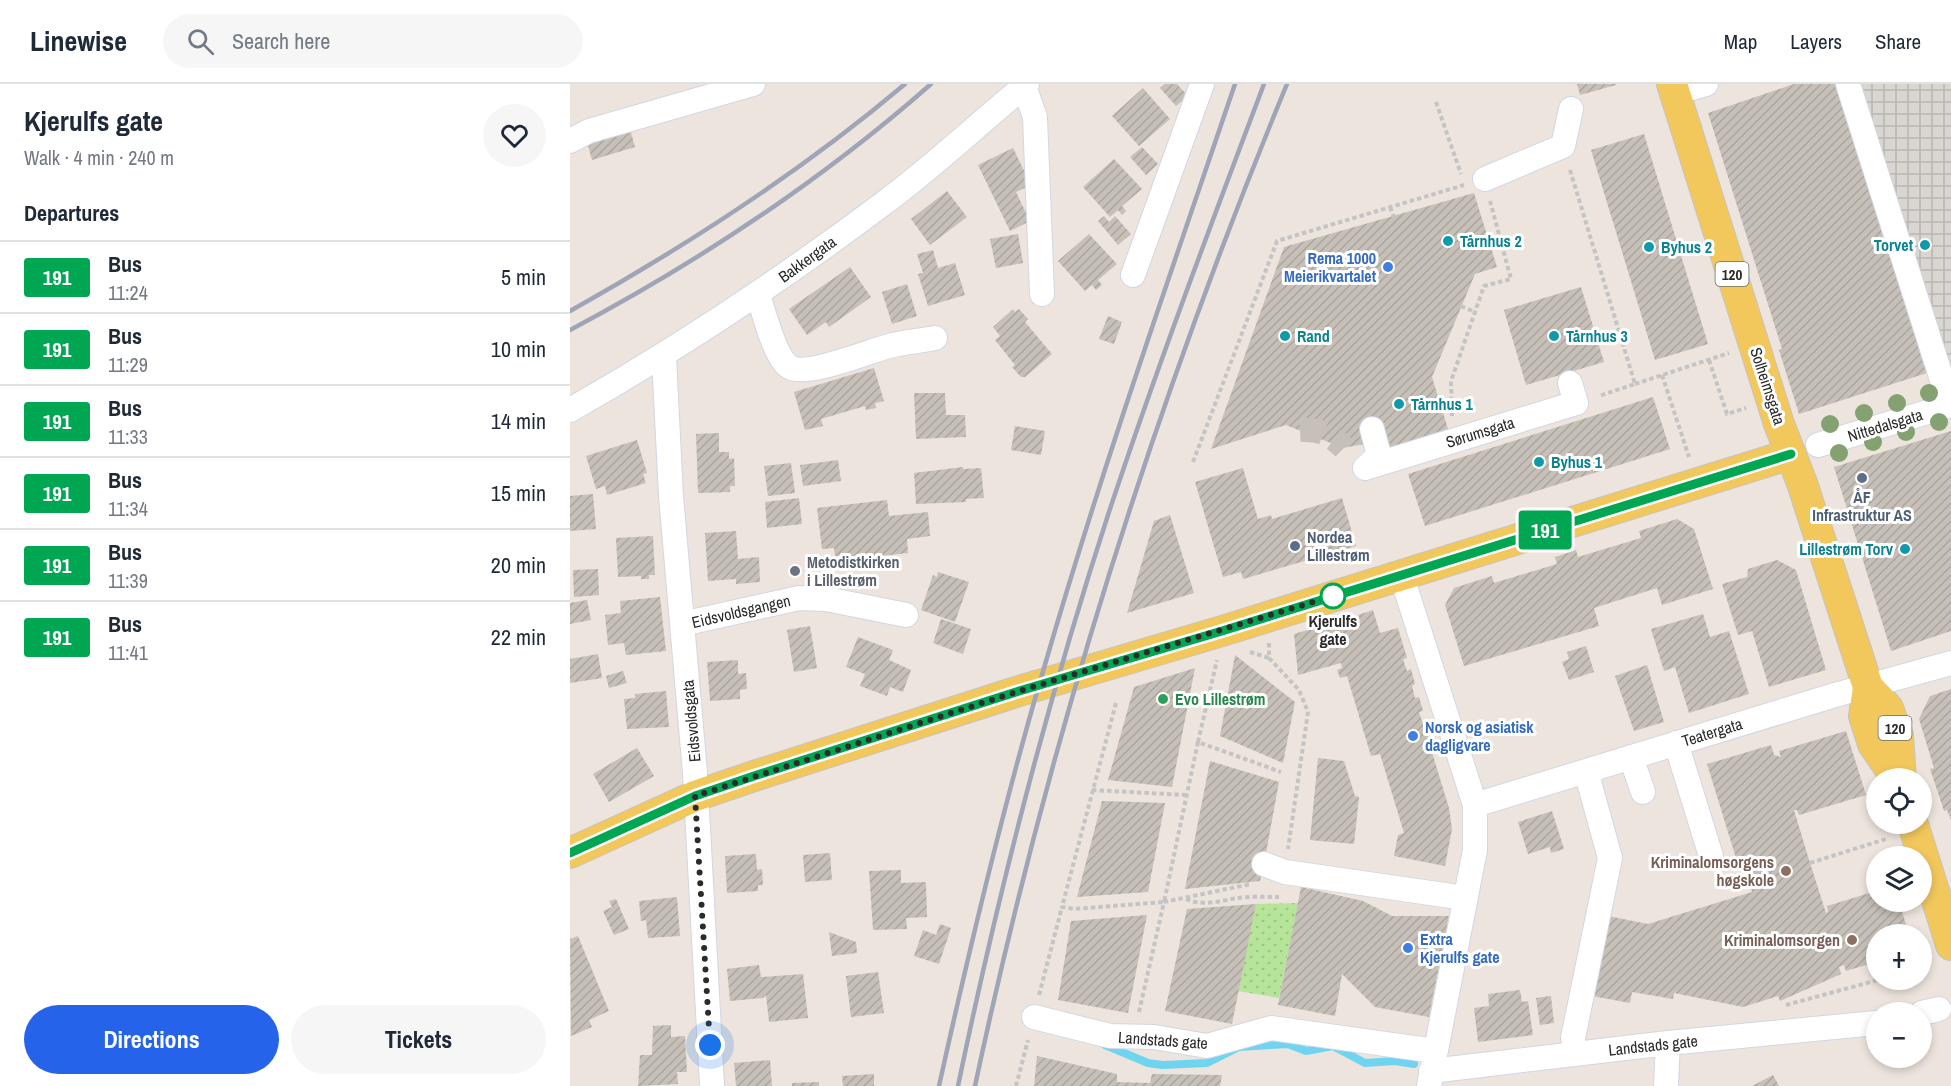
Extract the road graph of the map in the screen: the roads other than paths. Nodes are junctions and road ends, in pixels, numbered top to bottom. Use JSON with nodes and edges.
{"nodes":[{"id":1,"x":753,"y":84,"type":"edge"},
{"id":2,"x":1202,"y":84,"type":"edge"},
{"id":3,"x":1706,"y":84,"type":"edge"},
{"id":4,"x":1848,"y":84,"type":"edge"},
{"id":5,"x":1025,"y":85,"type":"edge"},
{"id":6,"x":1674,"y":89,"type":"edge"},
{"id":7,"x":1571,"y":109,"type":"dead end"},
{"id":8,"x":570,"y":141,"type":"edge"},
{"id":9,"x":1475,"y":182,"type":"road end"},
{"id":10,"x":1133,"y":275,"type":"dead end"},
{"id":11,"x":758,"y":294,"type":"junction"},
{"id":12,"x":1042,"y":294,"type":"dead end"},
{"id":13,"x":935,"y":338,"type":"dead end"},
{"id":14,"x":664,"y":357,"type":"junction"},
{"id":15,"x":1573,"y":393,"type":"road end"},
{"id":16,"x":1950,"y":405,"type":"edge"},
{"id":17,"x":570,"y":410,"type":"edge"},
{"id":18,"x":1372,"y":429,"type":"dead end"},
{"id":19,"x":1805,"y":450,"type":"junction"},
{"id":20,"x":1401,"y":574,"type":"junction"},
{"id":21,"x":906,"y":615,"type":"dead end"},
{"id":22,"x":682,"y":624,"type":"junction"},
{"id":23,"x":1951,"y":663,"type":"edge"},
{"id":24,"x":1868,"y":687,"type":"junction"},
{"id":25,"x":1676,"y":744,"type":"junction"},
{"id":26,"x":1631,"y":757,"type":"junction"},
{"id":27,"x":1889,"y":768,"type":"edge"},
{"id":28,"x":1900,"y":768,"type":"edge"},
{"id":29,"x":1586,"y":771,"type":"junction"},
{"id":30,"x":1643,"y":792,"type":"dead end"},
{"id":31,"x":695,"y":796,"type":"junction"},
{"id":32,"x":1475,"y":805,"type":"junction"},
{"id":33,"x":1916,"y":834,"type":"edge"},
{"id":34,"x":570,"y":853,"type":"edge"},
{"id":35,"x":1712,"y":856,"type":"dead end"},
{"id":36,"x":1277,"y":881,"type":"road end"},
{"id":37,"x":1465,"y":898,"type":"junction"},
{"id":38,"x":1951,"y":945,"type":"edge"},
{"id":39,"x":1034,"y":1017,"type":"road end"},
{"id":40,"x":1866,"y":1024,"type":"edge"},
{"id":41,"x":1573,"y":1038,"type":"dead end"},
{"id":42,"x":1668,"y":1043,"type":"junction"},
{"id":43,"x":1431,"y":1069,"type":"edge"},
{"id":44,"x":712,"y":1086,"type":"edge"},
{"id":45,"x":1666,"y":1086,"type":"edge"}],
"edges":[{"from":1,"to":8,"type":"street"},
{"from":2,"to":10,"type":"street"},
{"from":3,"to":6,"type":"street"},
{"from":4,"to":16,"type":"street"},
{"from":5,"to":11,"type":"street","name":"Bakkergata"},
{"from":5,"to":12,"type":"street"},
{"from":6,"to":19,"type":"main road","name":"Solheimsgata","number":"120"},
{"from":7,"to":9,"type":"street"},
{"from":11,"to":13,"type":"street"},
{"from":11,"to":14,"type":"street","name":"Bakkergata"},
{"from":14,"to":17,"type":"street","name":"Bakkergata"},
{"from":14,"to":22,"type":"street","name":"Eidsvoldsgata"},
{"from":15,"to":18,"type":"street","name":"Sørumsgata"},
{"from":16,"to":19,"type":"street","name":"Nittedalsgata"},
{"from":19,"to":20,"type":"main road"},
{"from":19,"to":24,"type":"main road","name":"Solheimsgata","number":"120"},
{"from":20,"to":31,"type":"main road"},
{"from":20,"to":32,"type":"street"},
{"from":21,"to":22,"type":"street","name":"Eidsvoldsgangen"},
{"from":22,"to":31,"type":"street","name":"Eidsvoldsgata"},
{"from":23,"to":24,"type":"street","name":"Teatergata"},
{"from":24,"to":25,"type":"street","name":"Teatergata"},
{"from":24,"to":27,"type":"main road","name":"Solheimsgata","number":"120"},
{"from":24,"to":28,"type":"main road","name":"Solheimsgata","number":"120"},
{"from":25,"to":26,"type":"street","name":"Teatergata"},
{"from":25,"to":35,"type":"street"},
{"from":26,"to":29,"type":"street","name":"Teatergata"},
{"from":26,"to":30,"type":"street"},
{"from":29,"to":32,"type":"street","name":"Teatergata"},
{"from":29,"to":41,"type":"street"},
{"from":31,"to":34,"type":"main road"},
{"from":31,"to":44,"type":"street","name":"Eidsvoldsgata"},
{"from":32,"to":37,"type":"street"},
{"from":33,"to":38,"type":"main road"},
{"from":36,"to":37,"type":"street"},
{"from":37,"to":43,"type":"street"},
{"from":39,"to":43,"type":"street","name":"Landstads gate"},
{"from":40,"to":42,"type":"street","name":"Landstads gate"},
{"from":42,"to":43,"type":"street","name":"Landstads gate"},
{"from":42,"to":45,"type":"street"}]}
